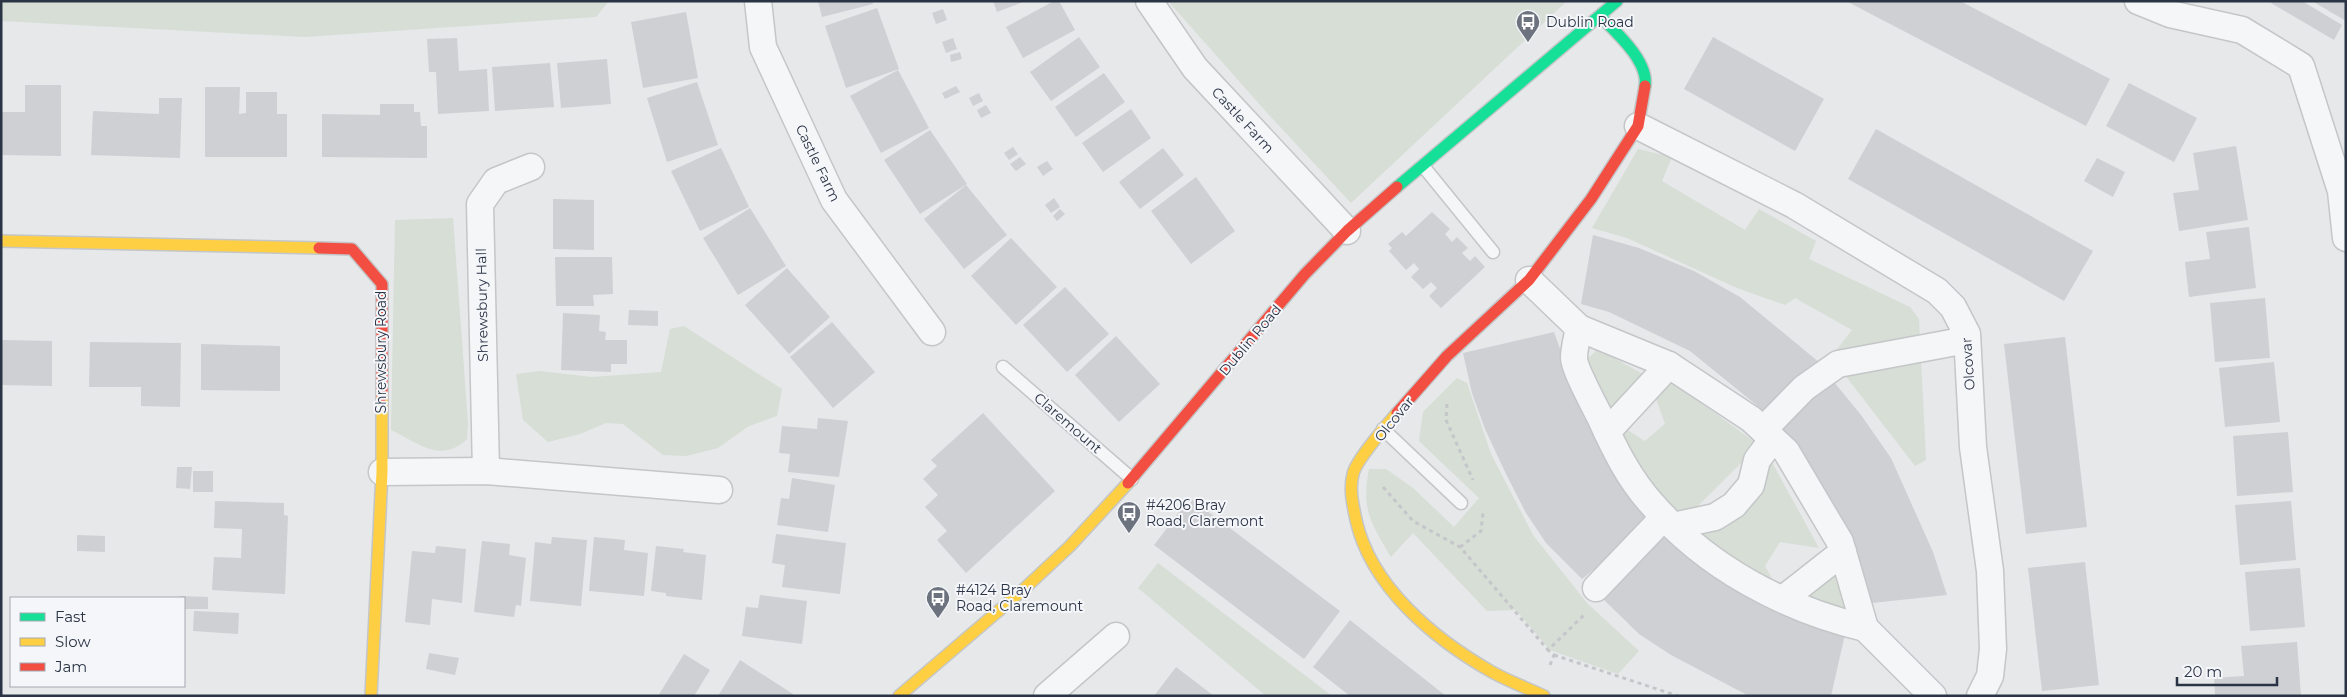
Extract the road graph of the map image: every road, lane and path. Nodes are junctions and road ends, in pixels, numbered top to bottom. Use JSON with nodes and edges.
{"nodes":[{"id":1,"x":758,"y":1,"type":"edge"},
{"id":2,"x":1149,"y":1,"type":"edge"},
{"id":3,"x":1617,"y":1,"type":"edge"},
{"id":4,"x":2138,"y":1,"type":"edge"},
{"id":5,"x":2174,"y":8,"type":"edge"},
{"id":6,"x":1601,"y":17,"type":"junction"},
{"id":7,"x":1638,"y":126,"type":"junction"},
{"id":8,"x":1423,"y":166,"type":"junction"},
{"id":9,"x":531,"y":168,"type":"dead end"},
{"id":10,"x":1347,"y":231,"type":"junction"},
{"id":11,"x":2346,"y":238,"type":"edge"},
{"id":12,"x":1,"y":241,"type":"edge"},
{"id":13,"x":1493,"y":252,"type":"dead end"},
{"id":14,"x":1529,"y":280,"type":"junction"},
{"id":15,"x":1579,"y":328,"type":"junction"},
{"id":16,"x":932,"y":332,"type":"dead end"},
{"id":17,"x":1967,"y":340,"type":"junction"},
{"id":18,"x":1670,"y":365,"type":"junction"},
{"id":19,"x":1003,"y":367,"type":"dead end"},
{"id":20,"x":1447,"y":399,"type":"dead end"},
{"id":21,"x":1383,"y":429,"type":"junction"},
{"id":22,"x":1606,"y":432,"type":"junction"},
{"id":23,"x":1768,"y":434,"type":"junction"},
{"id":24,"x":1361,"y":461,"type":"junction"},
{"id":25,"x":486,"y":471,"type":"junction"},
{"id":26,"x":382,"y":472,"type":"junction"},
{"id":27,"x":1132,"y":479,"type":"junction"},
{"id":28,"x":1476,"y":487,"type":"dead end"},
{"id":29,"x":719,"y":490,"type":"dead end"},
{"id":30,"x":1461,"y":503,"type":"dead end"},
{"id":31,"x":1483,"y":512,"type":"dead end"},
{"id":32,"x":1668,"y":522,"type":"junction"},
{"id":33,"x":1460,"y":547,"type":"junction"},
{"id":34,"x":1843,"y":552,"type":"junction"},
{"id":35,"x":1596,"y":588,"type":"joint"},
{"id":36,"x":1783,"y":599,"type":"junction"},
{"id":37,"x":1865,"y":628,"type":"junction"},
{"id":38,"x":1116,"y":636,"type":"dead end"},
{"id":39,"x":1548,"y":650,"type":"junction"},
{"id":40,"x":1554,"y":655,"type":"junction"},
{"id":41,"x":1542,"y":695,"type":"edge"},
{"id":42,"x":371,"y":696,"type":"edge"},
{"id":43,"x":899,"y":696,"type":"edge"},
{"id":44,"x":1047,"y":696,"type":"edge"},
{"id":45,"x":1678,"y":696,"type":"edge"},
{"id":46,"x":1933,"y":696,"type":"edge"},
{"id":47,"x":1980,"y":696,"type":"edge"}],
"edges":[{"from":1,"to":16,"type":"street","name":"Castle Farm"},
{"from":2,"to":10,"type":"street","name":"Castle Farm"},
{"from":3,"to":6,"type":"street","name":"Dublin Road"},
{"from":4,"to":5,"type":"street"},
{"from":5,"to":11,"type":"street"},
{"from":6,"to":7,"type":"street","name":"Olcovar"},
{"from":6,"to":8,"type":"street","name":"Dublin Road"},
{"from":7,"to":14,"type":"street","name":"Olcovar"},
{"from":7,"to":17,"type":"street","name":"Olcovar"},
{"from":8,"to":10,"type":"street","name":"Dublin Road"},
{"from":8,"to":13,"type":"lane"},
{"from":9,"to":25,"type":"street","name":"Shrewsbury Hall"},
{"from":10,"to":27,"type":"street","name":"Dublin Road"},
{"from":12,"to":26,"type":"street","name":"Shrewsbury Road"},
{"from":14,"to":15,"type":"street"},
{"from":14,"to":21,"type":"street","name":"Olcovar"},
{"from":15,"to":18,"type":"street"},
{"from":15,"to":22,"type":"street"},
{"from":17,"to":23,"type":"street"},
{"from":17,"to":47,"type":"street","name":"Olcovar"},
{"from":18,"to":22,"type":"street"},
{"from":18,"to":23,"type":"street"},
{"from":19,"to":27,"type":"lane","name":"Claremount"},
{"from":20,"to":28,"type":"path"},
{"from":21,"to":24,"type":"street","name":"Olcovar"},
{"from":21,"to":30,"type":"lane"},
{"from":22,"to":32,"type":"street"},
{"from":23,"to":32,"type":"street"},
{"from":23,"to":34,"type":"street"},
{"from":24,"to":33,"type":"path"},
{"from":24,"to":41,"type":"street","name":"Olcovar"},
{"from":25,"to":26,"type":"street"},
{"from":25,"to":29,"type":"street"},
{"from":26,"to":42,"type":"street","name":"Shrewsbury Road"},
{"from":27,"to":43,"type":"street","name":"Dublin Road"},
{"from":31,"to":33,"type":"path"},
{"from":32,"to":35,"type":"street"},
{"from":32,"to":36,"type":"street"},
{"from":33,"to":39,"type":"path"},
{"from":34,"to":36,"type":"street"},
{"from":34,"to":37,"type":"street"},
{"from":35,"to":39,"type":"path"},
{"from":36,"to":37,"type":"street"},
{"from":37,"to":46,"type":"street"},
{"from":38,"to":44,"type":"street"},
{"from":39,"to":40,"type":"path"},
{"from":40,"to":41,"type":"path"},
{"from":40,"to":45,"type":"path"}]}
